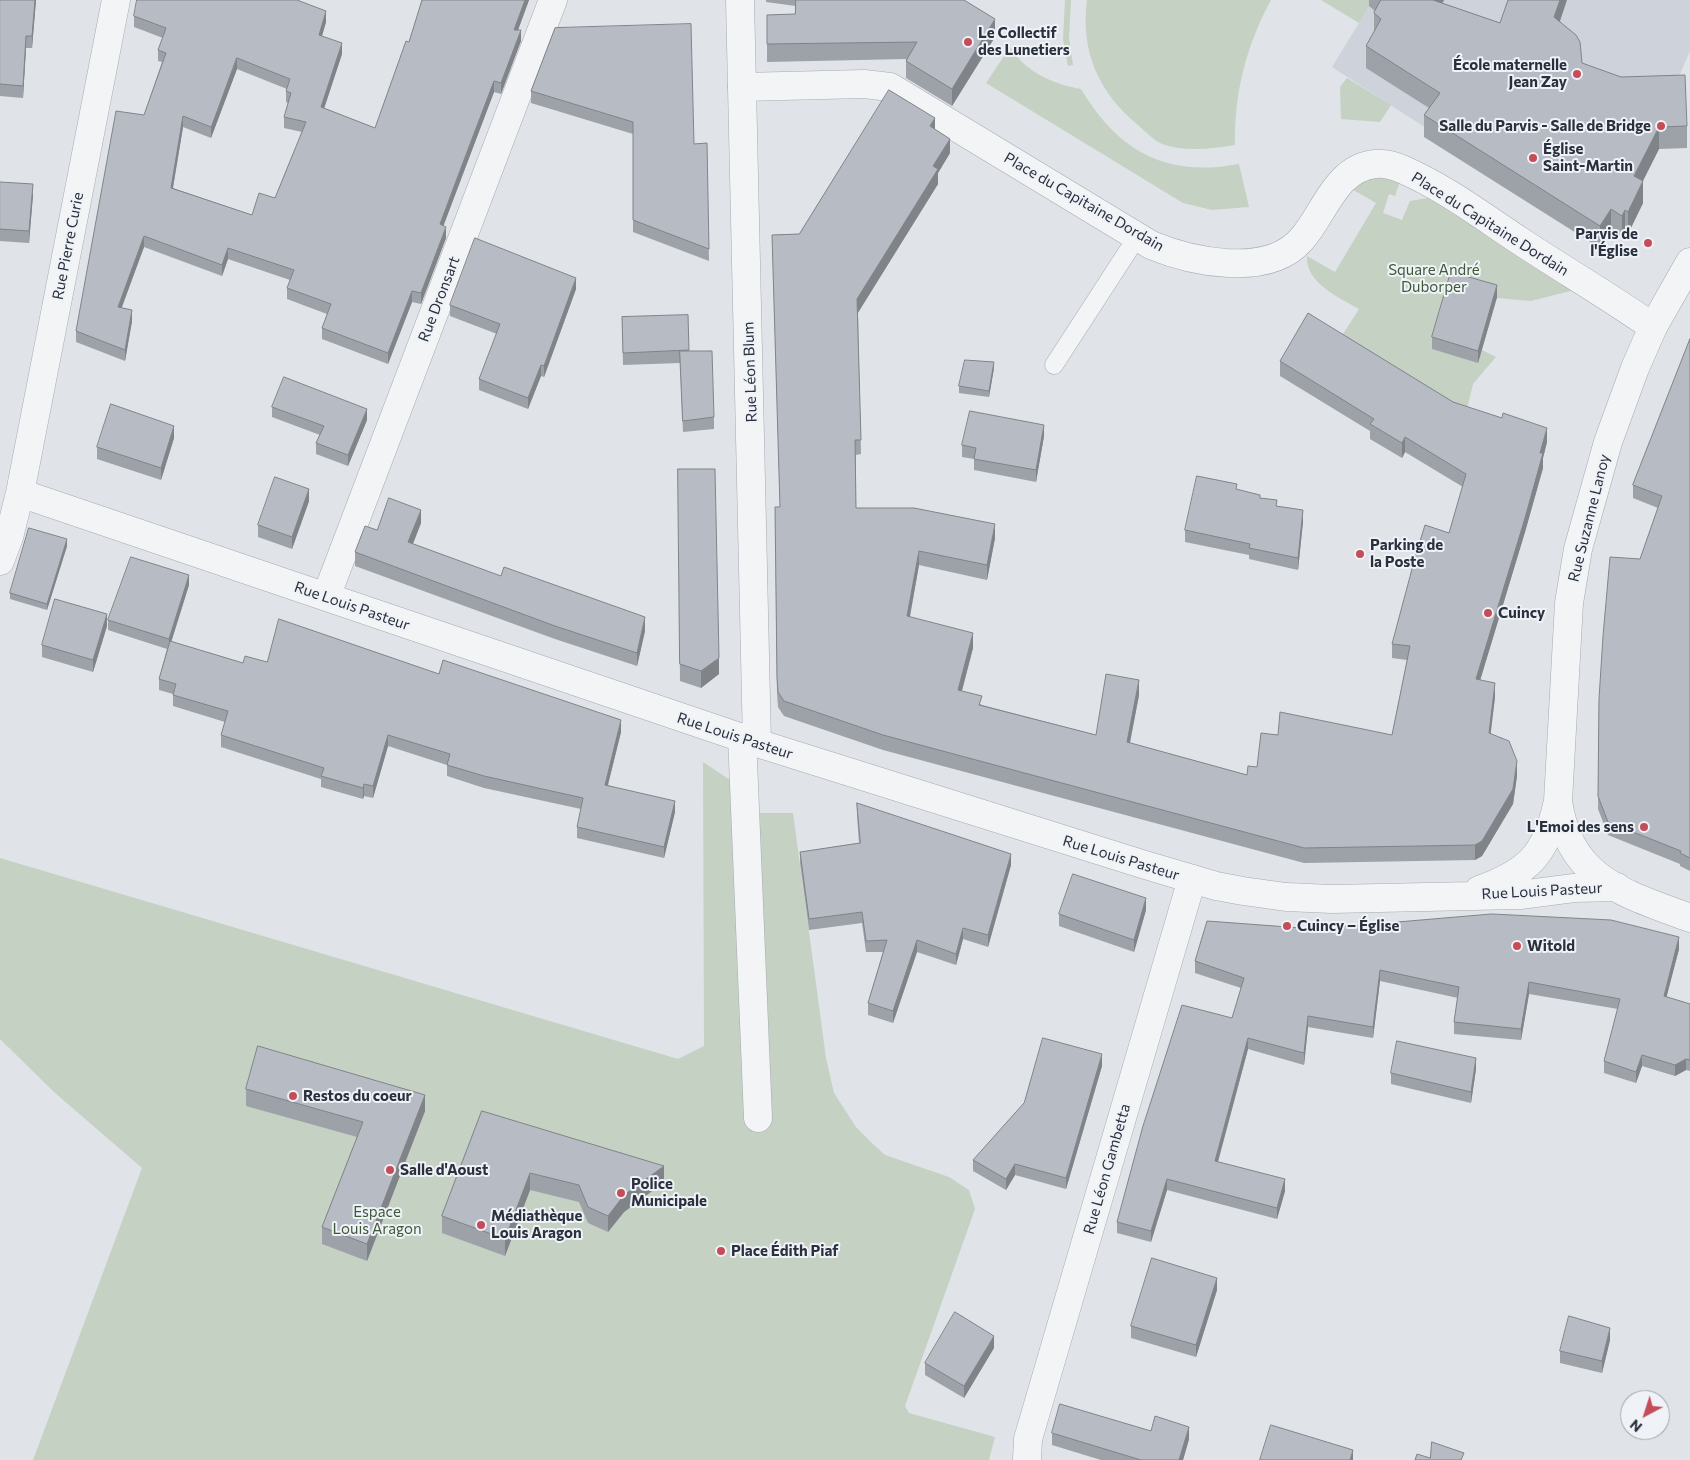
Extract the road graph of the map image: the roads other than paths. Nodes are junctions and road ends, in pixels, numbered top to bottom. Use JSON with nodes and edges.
{"nodes":[{"id":1,"x":116,"y":0,"type":"edge"},
{"id":2,"x":553,"y":0,"type":"edge"},
{"id":3,"x":740,"y":0,"type":"edge"},
{"id":4,"x":742,"y":87,"type":"junction"},
{"id":5,"x":1137,"y":237,"type":"junction"},
{"id":6,"x":1690,"y":262,"type":"edge"},
{"id":7,"x":1653,"y":328,"type":"junction"},
{"id":8,"x":1054,"y":365,"type":"dead end"},
{"id":9,"x":20,"y":493,"type":"junction"},
{"id":10,"x":0,"y":561,"type":"edge"},
{"id":11,"x":326,"y":597,"type":"junction"},
{"id":12,"x":750,"y":740,"type":"junction"},
{"id":13,"x":1558,"y":801,"type":"junction"},
{"id":14,"x":1192,"y":879,"type":"junction"},
{"id":15,"x":1617,"y":888,"type":"junction"},
{"id":16,"x":1466,"y":895,"type":"junction"},
{"id":17,"x":1690,"y":918,"type":"edge"},
{"id":18,"x":758,"y":1118,"type":"dead end"},
{"id":19,"x":1026,"y":1460,"type":"edge"}],
"edges":[{"from":1,"to":9,"type":"street","name":"Rue Pierre Curie"},
{"from":2,"to":11,"type":"street","name":"Rue Dronsart"},
{"from":3,"to":4,"type":"street","name":"Rue Léon Blum"},
{"from":4,"to":5,"type":"street","name":"Place du Capitaine Dordain"},
{"from":4,"to":12,"type":"street","name":"Rue Léon Blum"},
{"from":5,"to":7,"type":"street","name":"Place du Capitaine Dordain"},
{"from":5,"to":8,"type":"lane"},
{"from":6,"to":7,"type":"street","name":"Rue Suzanne Lanoy"},
{"from":7,"to":13,"type":"street","name":"Rue Suzanne Lanoy"},
{"from":9,"to":10,"type":"street","name":"Rue Pierre Curie"},
{"from":9,"to":11,"type":"street","name":"Rue Louis Pasteur"},
{"from":11,"to":12,"type":"street","name":"Rue Louis Pasteur"},
{"from":12,"to":14,"type":"street","name":"Rue Louis Pasteur"},
{"from":12,"to":18,"type":"street","name":"Rue Léon Blum"},
{"from":13,"to":15,"type":"street","name":"Rue Suzanne Lanoy"},
{"from":13,"to":16,"type":"street","name":"Rue Louis Pasteur"},
{"from":14,"to":16,"type":"street","name":"Rue Louis Pasteur"},
{"from":14,"to":19,"type":"street","name":"Rue Léon Gambetta"},
{"from":15,"to":16,"type":"street","name":"Rue Louis Pasteur"},
{"from":15,"to":17,"type":"street"}]}
